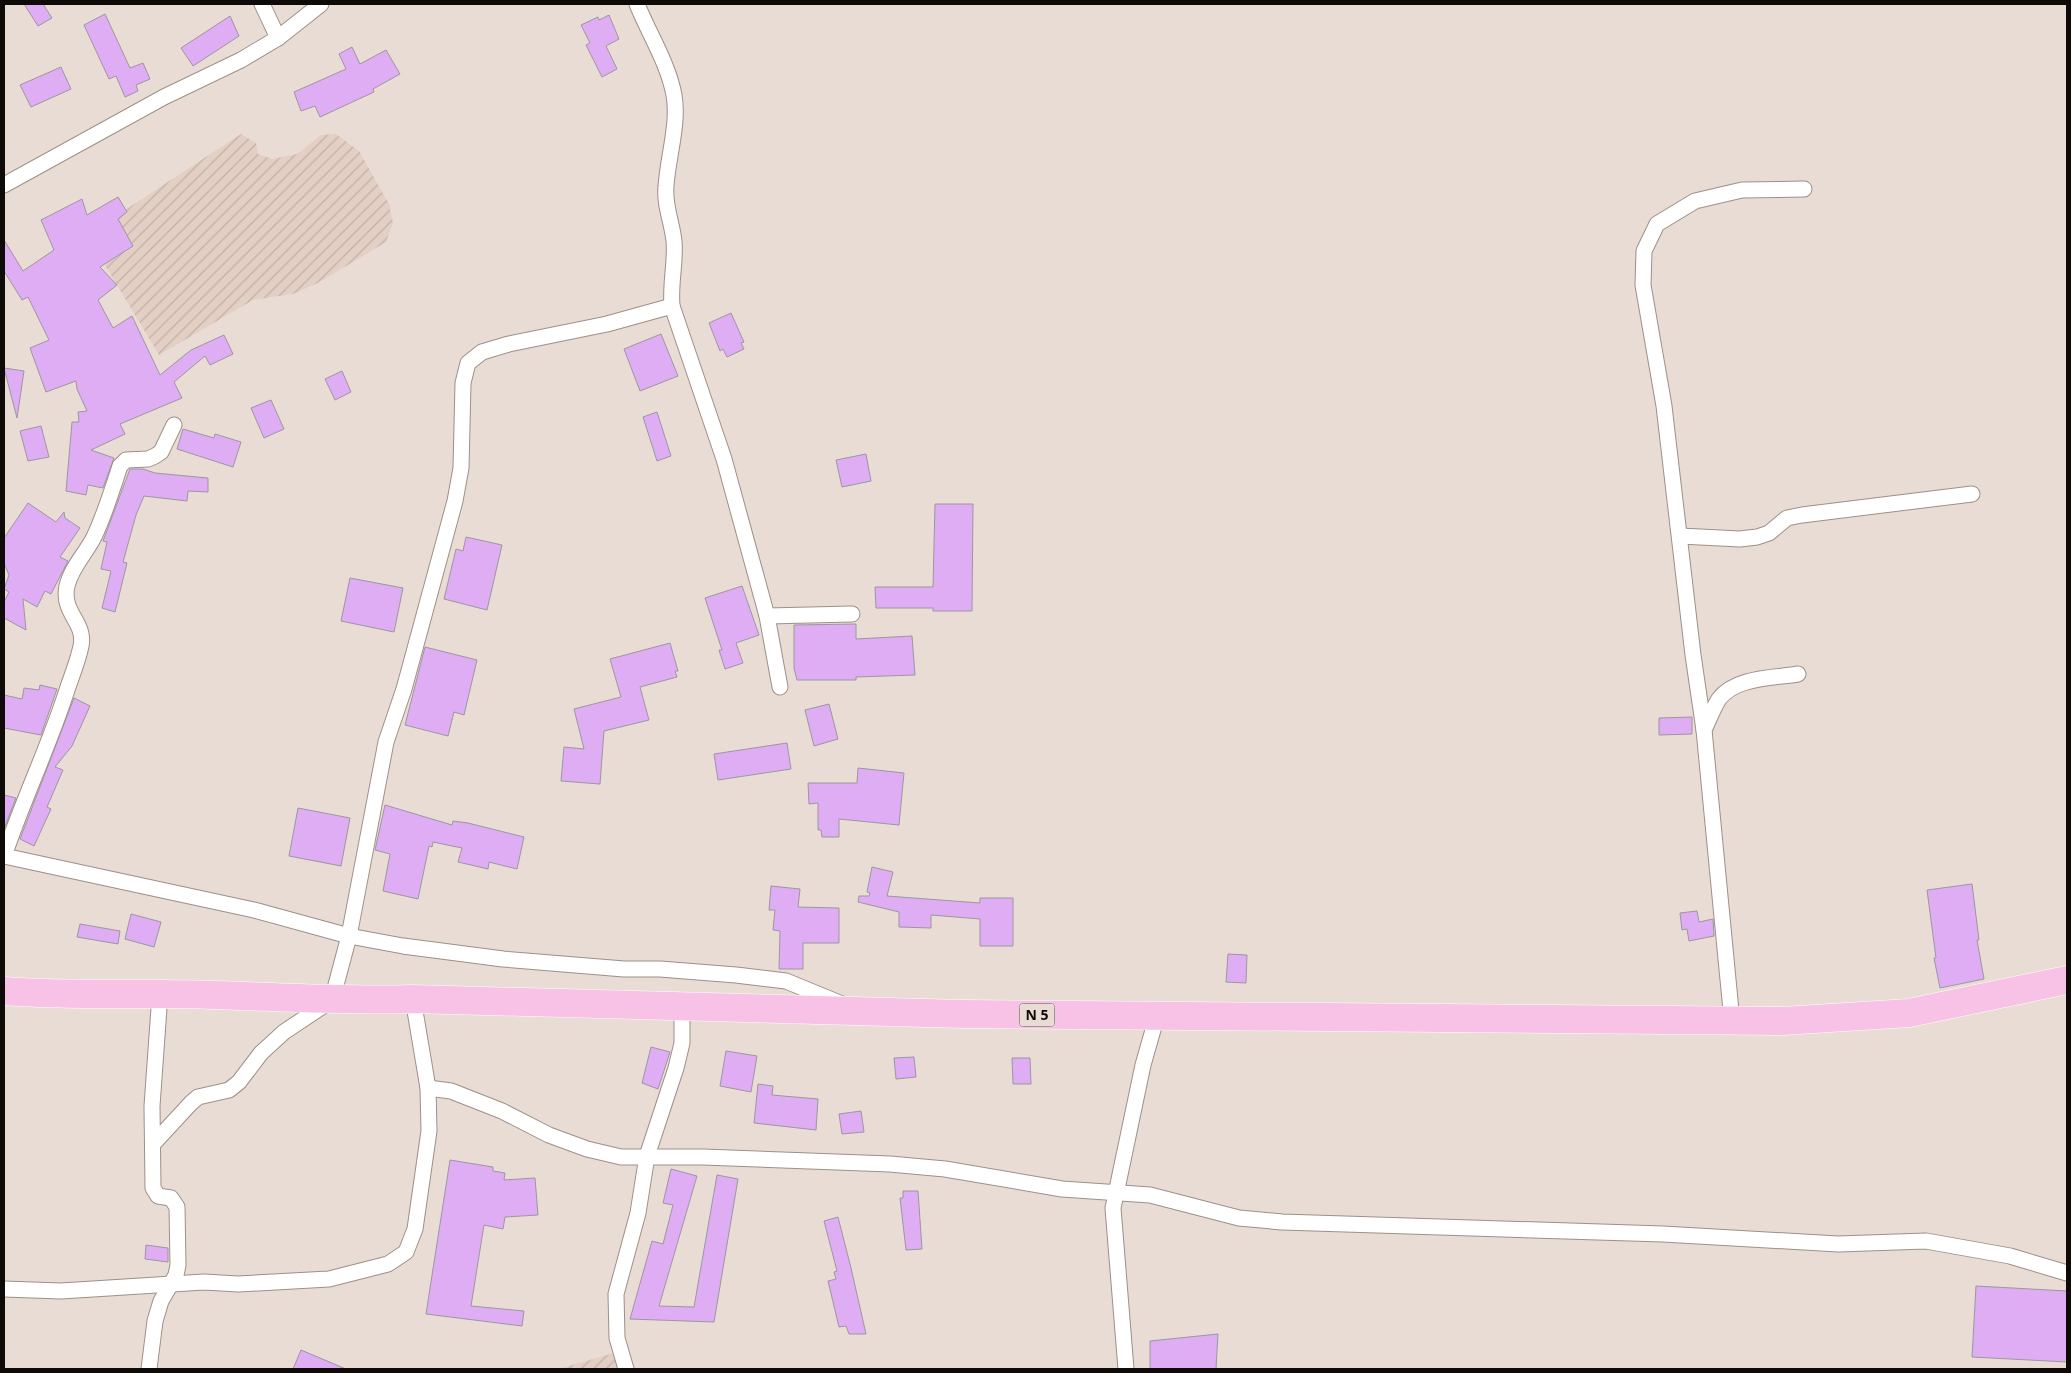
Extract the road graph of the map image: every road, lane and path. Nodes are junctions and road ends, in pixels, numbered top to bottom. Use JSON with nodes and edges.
{"nodes":[{"id":1,"x":262,"y":4,"type":"edge"},
{"id":2,"x":321,"y":4,"type":"edge"},
{"id":3,"x":637,"y":4,"type":"edge"},
{"id":4,"x":278,"y":38,"type":"junction"},
{"id":5,"x":4,"y":185,"type":"edge"},
{"id":6,"x":1804,"y":189,"type":"dead end"},
{"id":7,"x":672,"y":306,"type":"junction"},
{"id":8,"x":174,"y":424,"type":"dead end"},
{"id":9,"x":1972,"y":494,"type":"dead end"},
{"id":10,"x":1680,"y":536,"type":"junction"},
{"id":11,"x":852,"y":614,"type":"dead end"},
{"id":12,"x":767,"y":616,"type":"junction"},
{"id":13,"x":1798,"y":674,"type":"dead end"},
{"id":14,"x":780,"y":687,"type":"dead end"},
{"id":15,"x":1704,"y":730,"type":"junction"},
{"id":16,"x":4,"y":856,"type":"edge"},
{"id":17,"x":349,"y":936,"type":"junction"},
{"id":18,"x":2067,"y":980,"type":"edge"},
{"id":19,"x":4,"y":991,"type":"edge"},
{"id":20,"x":160,"y":994,"type":"junction"},
{"id":21,"x":413,"y":999,"type":"junction"},
{"id":22,"x":332,"y":1000,"type":"junction"},
{"id":23,"x":682,"y":1007,"type":"junction"},
{"id":24,"x":854,"y":1010,"type":"junction"},
{"id":25,"x":1157,"y":1016,"type":"junction"},
{"id":26,"x":1732,"y":1021,"type":"junction"},
{"id":27,"x":428,"y":1088,"type":"junction"},
{"id":28,"x":154,"y":1142,"type":"junction"},
{"id":29,"x":647,"y":1156,"type":"junction"},
{"id":30,"x":1116,"y":1191,"type":"junction"},
{"id":31,"x":2067,"y":1273,"type":"edge"},
{"id":32,"x":171,"y":1285,"type":"junction"},
{"id":33,"x":4,"y":1289,"type":"edge"},
{"id":34,"x":149,"y":1369,"type":"edge"},
{"id":35,"x":626,"y":1369,"type":"edge"},
{"id":36,"x":1126,"y":1369,"type":"edge"}],
"edges":[{"from":1,"to":4,"type":"street"},
{"from":2,"to":4,"type":"street"},
{"from":3,"to":7,"type":"street"},
{"from":4,"to":5,"type":"street"},
{"from":6,"to":10,"type":"street"},
{"from":7,"to":12,"type":"street"},
{"from":7,"to":17,"type":"street"},
{"from":8,"to":16,"type":"street"},
{"from":9,"to":10,"type":"street"},
{"from":10,"to":15,"type":"street"},
{"from":11,"to":12,"type":"street"},
{"from":12,"to":14,"type":"street"},
{"from":13,"to":15,"type":"street"},
{"from":15,"to":26,"type":"street"},
{"from":16,"to":17,"type":"street"},
{"from":17,"to":22,"type":"street"},
{"from":17,"to":24,"type":"street"},
{"from":18,"to":26,"type":"highway","number":"N 5"},
{"from":19,"to":20,"type":"highway","number":"N 5"},
{"from":20,"to":22,"type":"highway","number":"N 5"},
{"from":20,"to":28,"type":"street"},
{"from":21,"to":22,"type":"highway","number":"N 5"},
{"from":21,"to":23,"type":"highway","number":"N 5"},
{"from":21,"to":27,"type":"street"},
{"from":22,"to":28,"type":"street"},
{"from":23,"to":24,"type":"highway","number":"N 5"},
{"from":23,"to":29,"type":"street"},
{"from":24,"to":25,"type":"highway","number":"N 5"},
{"from":25,"to":26,"type":"highway","number":"N 5"},
{"from":25,"to":30,"type":"street"},
{"from":27,"to":29,"type":"street"},
{"from":27,"to":32,"type":"street"},
{"from":28,"to":32,"type":"street"},
{"from":29,"to":30,"type":"street"},
{"from":29,"to":35,"type":"street"},
{"from":30,"to":31,"type":"street"},
{"from":30,"to":36,"type":"street"},
{"from":32,"to":33,"type":"street"},
{"from":32,"to":34,"type":"street"}]}
